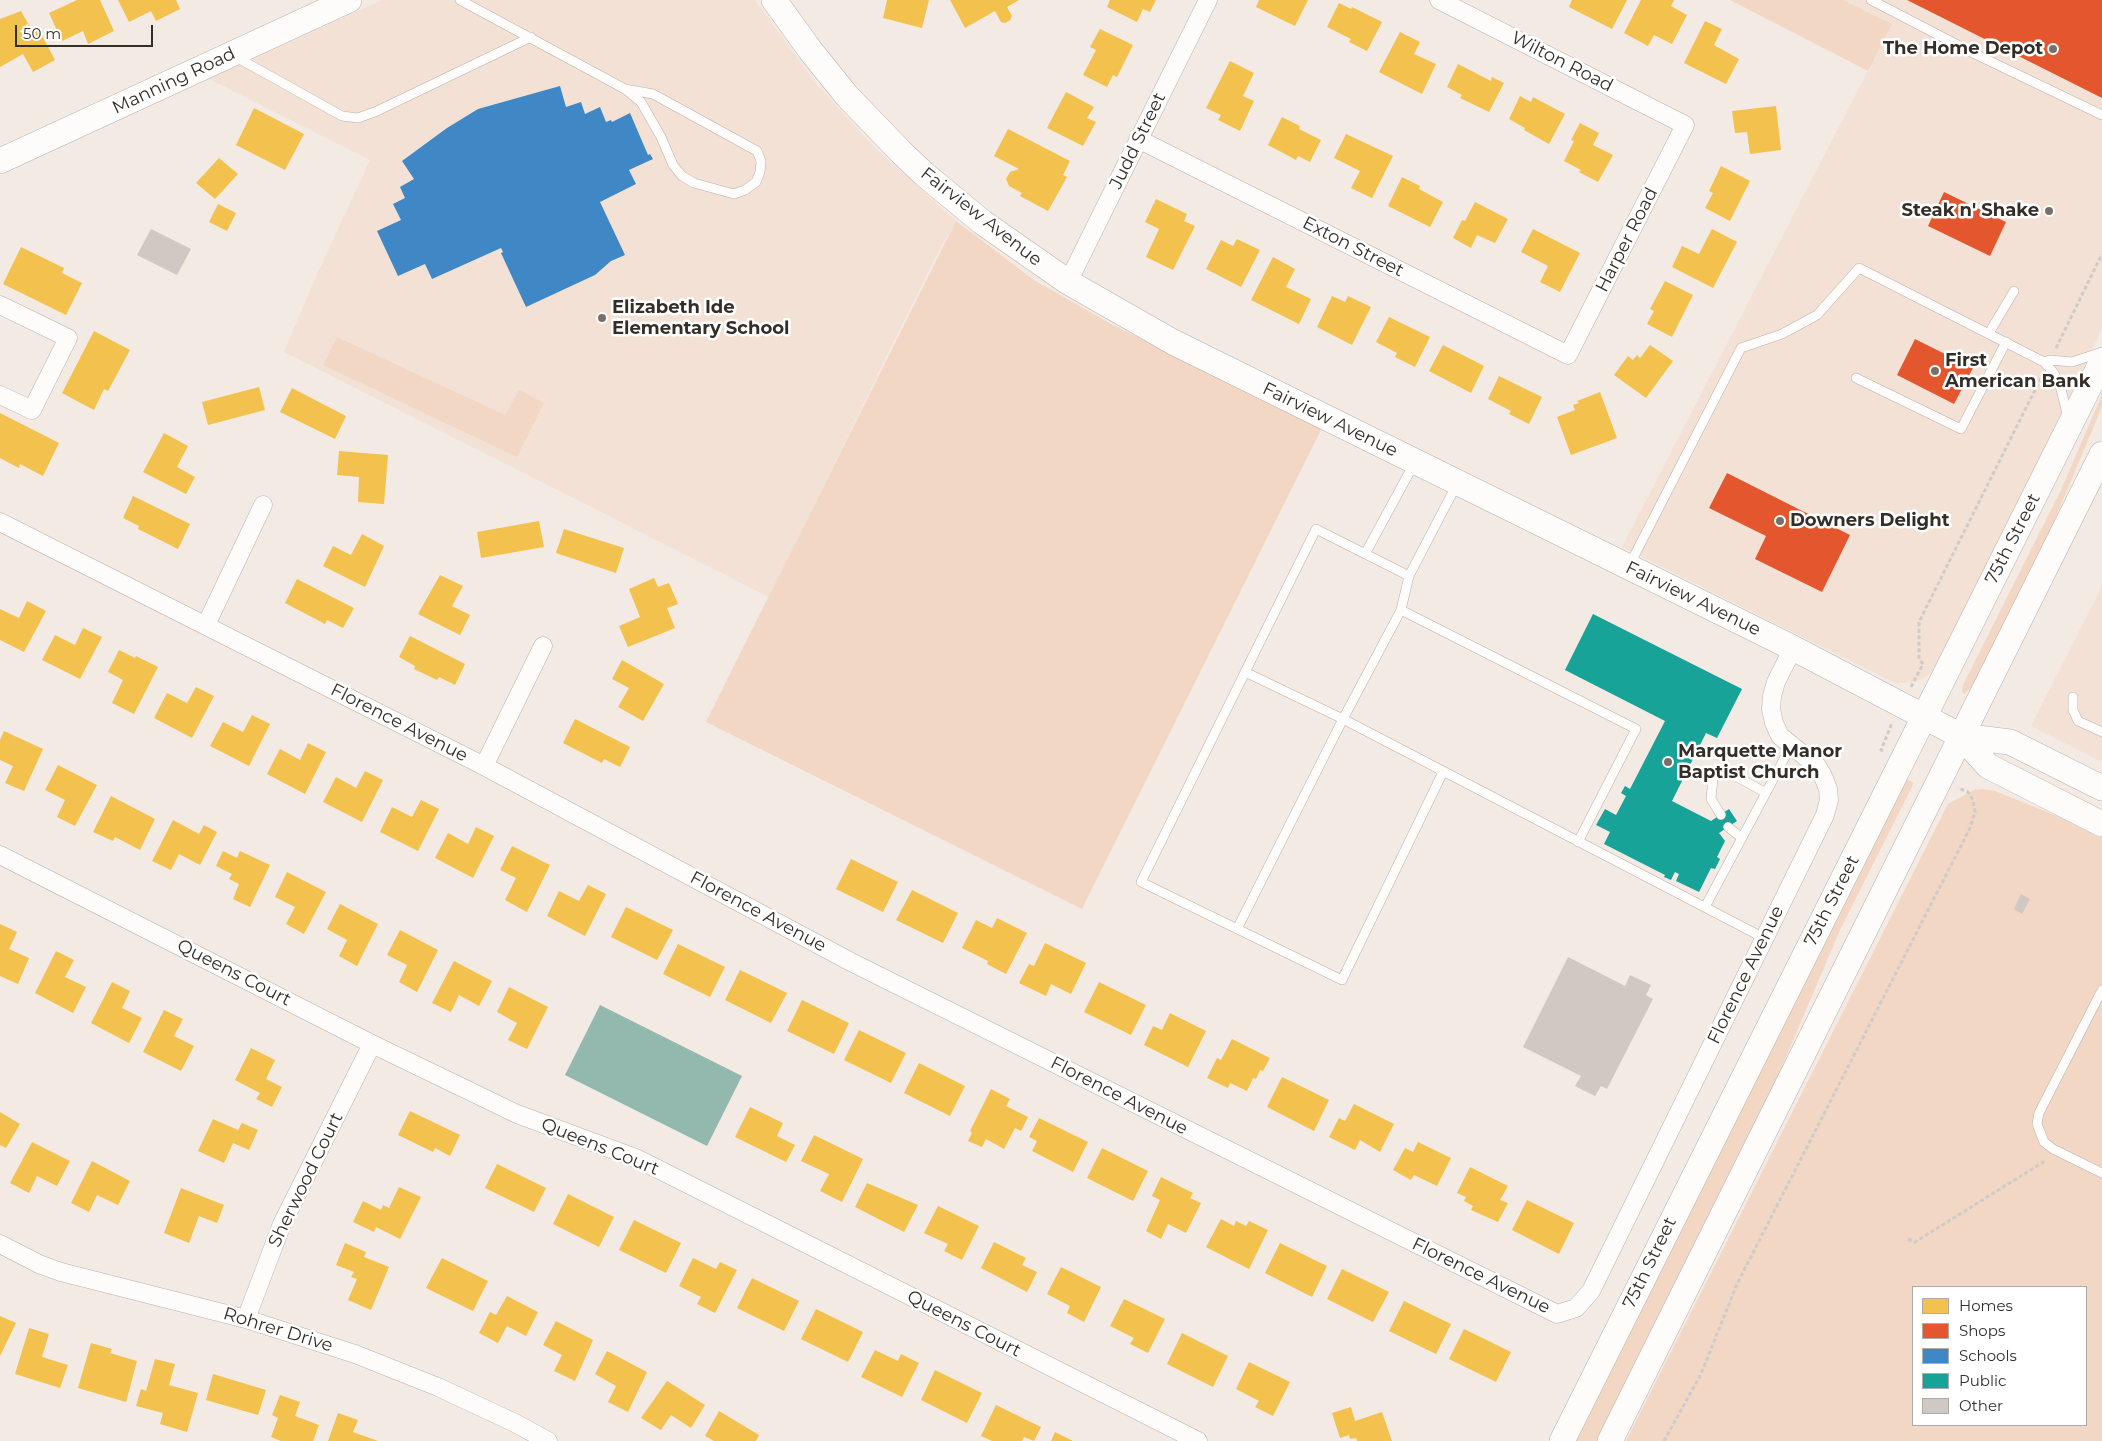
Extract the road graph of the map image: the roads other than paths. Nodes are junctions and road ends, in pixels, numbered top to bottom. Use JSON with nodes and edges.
{"nodes":[{"id":1,"x":349,"y":0,"type":"edge"},
{"id":2,"x":460,"y":0,"type":"edge"},
{"id":3,"x":774,"y":0,"type":"edge"},
{"id":4,"x":1208,"y":0,"type":"edge"},
{"id":5,"x":1439,"y":0,"type":"edge"},
{"id":6,"x":1871,"y":0,"type":"edge"},
{"id":7,"x":531,"y":37,"type":"junction"},
{"id":8,"x":232,"y":54,"type":"junction"},
{"id":9,"x":625,"y":89,"type":"junction"},
{"id":10,"x":2102,"y":115,"type":"edge"},
{"id":11,"x":1685,"y":125,"type":"joint"},
{"id":12,"x":1138,"y":139,"type":"junction"},
{"id":13,"x":0,"y":161,"type":"edge"},
{"id":14,"x":1068,"y":282,"type":"junction"},
{"id":15,"x":2014,"y":291,"type":"dead end"},
{"id":16,"x":0,"y":305,"type":"edge"},
{"id":17,"x":1989,"y":333,"type":"junction"},
{"id":18,"x":2006,"y":342,"type":"junction"},
{"id":19,"x":2102,"y":352,"type":"edge"},
{"id":20,"x":1568,"y":355,"type":"joint"},
{"id":21,"x":2102,"y":361,"type":"edge"},
{"id":22,"x":2047,"y":362,"type":"junction"},
{"id":23,"x":1856,"y":378,"type":"dead end"},
{"id":24,"x":0,"y":394,"type":"edge"},
{"id":25,"x":2070,"y":426,"type":"junction"},
{"id":26,"x":2102,"y":454,"type":"edge"},
{"id":27,"x":1415,"y":462,"type":"junction"},
{"id":28,"x":1458,"y":483,"type":"junction"},
{"id":29,"x":263,"y":505,"type":"dead end"},
{"id":30,"x":0,"y":522,"type":"edge"},
{"id":31,"x":1365,"y":554,"type":"junction"},
{"id":32,"x":1628,"y":567,"type":"junction"},
{"id":33,"x":1409,"y":576,"type":"junction"},
{"id":34,"x":1401,"y":610,"type":"junction"},
{"id":35,"x":206,"y":625,"type":"junction"},
{"id":36,"x":544,"y":646,"type":"dead end"},
{"id":37,"x":1793,"y":648,"type":"junction"},
{"id":38,"x":1245,"y":672,"type":"junction"},
{"id":39,"x":2073,"y":697,"type":"dead end"},
{"id":40,"x":1924,"y":717,"type":"junction"},
{"id":41,"x":1343,"y":719,"type":"junction"},
{"id":42,"x":2102,"y":732,"type":"edge"},
{"id":43,"x":1961,"y":736,"type":"junction"},
{"id":44,"x":1791,"y":746,"type":"junction"},
{"id":45,"x":484,"y":766,"type":"junction"},
{"id":46,"x":1442,"y":772,"type":"junction"},
{"id":47,"x":2102,"y":788,"type":"edge"},
{"id":48,"x":1766,"y":793,"type":"junction"},
{"id":49,"x":1721,"y":815,"type":"dead end"},
{"id":50,"x":2102,"y":824,"type":"edge"},
{"id":51,"x":1728,"y":827,"type":"dead end"},
{"id":52,"x":1742,"y":838,"type":"junction"},
{"id":53,"x":1578,"y":842,"type":"junction"},
{"id":54,"x":0,"y":855,"type":"edge"},
{"id":55,"x":1705,"y":908,"type":"junction"},
{"id":56,"x":1238,"y":929,"type":"junction"},
{"id":57,"x":1764,"y":938,"type":"junction"},
{"id":58,"x":2102,"y":990,"type":"edge"},
{"id":59,"x":372,"y":1044,"type":"junction"},
{"id":60,"x":2102,"y":1172,"type":"edge"},
{"id":61,"x":0,"y":1244,"type":"edge"},
{"id":62,"x":246,"y":1319,"type":"junction"},
{"id":63,"x":548,"y":1441,"type":"edge"},
{"id":64,"x":1198,"y":1441,"type":"edge"},
{"id":65,"x":1562,"y":1441,"type":"edge"},
{"id":66,"x":1610,"y":1441,"type":"edge"}],
"edges":[{"from":1,"to":8,"type":"main road","name":"Manning Road"},
{"from":2,"to":7,"type":"lane"},
{"from":3,"to":14,"type":"main road","name":"Fairview Avenue"},
{"from":4,"to":12,"type":"street","name":"Judd Street"},
{"from":5,"to":11,"type":"street","name":"Wilton Road"},
{"from":6,"to":10,"type":"lane"},
{"from":7,"to":8,"type":"lane"},
{"from":7,"to":9,"type":"lane"},
{"from":8,"to":13,"type":"main road","name":"Manning Road"},
{"from":9,"to":9,"type":"lane"},
{"from":11,"to":20,"type":"street","name":"Harper Road"},
{"from":12,"to":14,"type":"street","name":"Judd Street"},
{"from":12,"to":20,"type":"street","name":"Exton Street"},
{"from":14,"to":27,"type":"main road","name":"Fairview Avenue"},
{"from":15,"to":17,"type":"lane"},
{"from":16,"to":24,"type":"street"},
{"from":17,"to":18,"type":"lane"},
{"from":17,"to":32,"type":"lane"},
{"from":18,"to":22,"type":"lane"},
{"from":18,"to":23,"type":"lane"},
{"from":19,"to":22,"type":"lane"},
{"from":21,"to":25,"type":"main road","name":"75th Street"},
{"from":22,"to":25,"type":"lane"},
{"from":25,"to":40,"type":"main road","name":"75th Street"},
{"from":26,"to":43,"type":"main road"},
{"from":27,"to":28,"type":"main road","name":"Fairview Avenue"},
{"from":27,"to":31,"type":"lane"},
{"from":28,"to":32,"type":"main road","name":"Fairview Avenue"},
{"from":28,"to":33,"type":"lane"},
{"from":29,"to":35,"type":"street"},
{"from":30,"to":35,"type":"street","name":"Florence Avenue"},
{"from":31,"to":33,"type":"lane"},
{"from":31,"to":38,"type":"lane"},
{"from":32,"to":37,"type":"main road","name":"Fairview Avenue"},
{"from":33,"to":34,"type":"lane"},
{"from":34,"to":41,"type":"lane"},
{"from":34,"to":53,"type":"lane"},
{"from":35,"to":45,"type":"street","name":"Florence Avenue"},
{"from":36,"to":45,"type":"street"},
{"from":37,"to":40,"type":"main road","name":"Fairview Avenue"},
{"from":37,"to":44,"type":"street","name":"Florence Avenue"},
{"from":38,"to":41,"type":"lane"},
{"from":38,"to":56,"type":"lane"},
{"from":39,"to":42,"type":"lane"},
{"from":40,"to":43,"type":"main road","name":"Fairview Avenue"},
{"from":40,"to":65,"type":"main road","name":"75th Street"},
{"from":41,"to":46,"type":"lane"},
{"from":41,"to":56,"type":"lane"},
{"from":43,"to":47,"type":"main road","name":"Fairview Avenue"},
{"from":43,"to":50,"type":"main road","name":"Fairview Avenue"},
{"from":43,"to":66,"type":"main road"},
{"from":44,"to":48,"type":"lane"},
{"from":44,"to":57,"type":"street","name":"Florence Avenue"},
{"from":45,"to":57,"type":"street","name":"Florence Avenue"},
{"from":46,"to":53,"type":"lane"},
{"from":46,"to":56,"type":"lane"},
{"from":48,"to":49,"type":"lane"},
{"from":48,"to":52,"type":"lane"},
{"from":51,"to":52,"type":"lane"},
{"from":52,"to":55,"type":"lane"},
{"from":53,"to":55,"type":"lane"},
{"from":54,"to":59,"type":"street","name":"Queens Court"},
{"from":55,"to":57,"type":"lane"},
{"from":58,"to":60,"type":"lane"},
{"from":59,"to":62,"type":"street","name":"Sherwood Court"},
{"from":59,"to":64,"type":"street","name":"Queens Court"},
{"from":61,"to":62,"type":"street","name":"Rohrer Drive"},
{"from":62,"to":63,"type":"street","name":"Rohrer Drive"}]}
